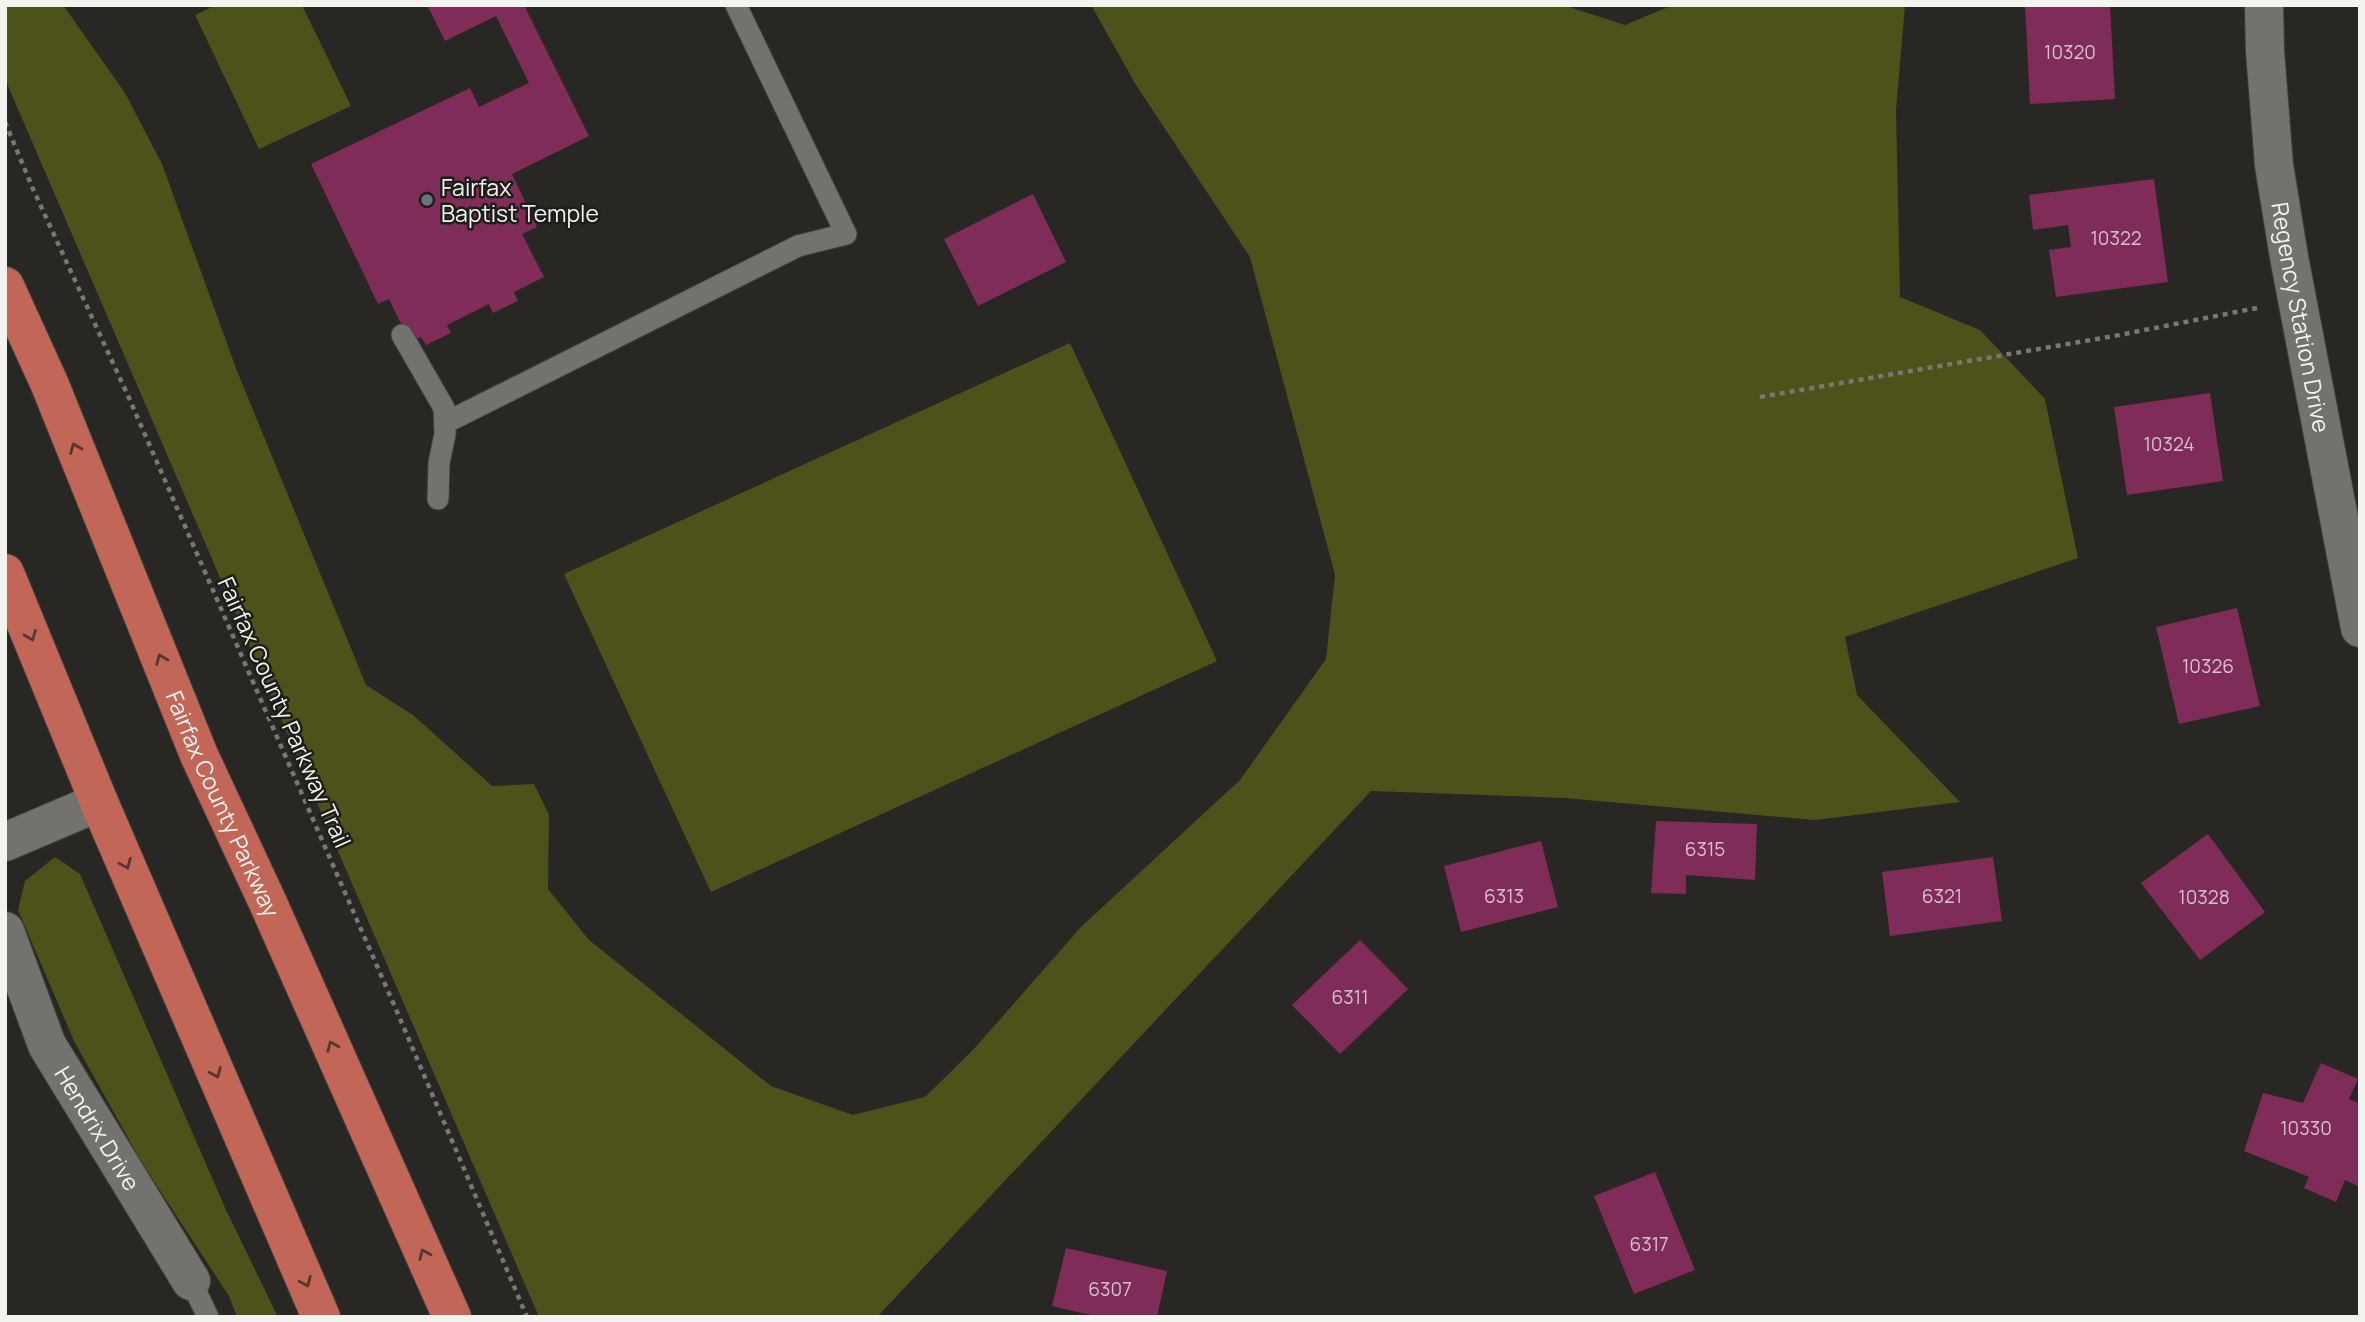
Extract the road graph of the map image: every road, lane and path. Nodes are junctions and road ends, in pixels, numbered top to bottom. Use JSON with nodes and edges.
{"nodes":[{"id":1,"x":736,"y":5,"type":"edge"},
{"id":2,"x":2264,"y":5,"type":"edge"},
{"id":3,"x":5,"y":122,"type":"edge"},
{"id":4,"x":5,"y":286,"type":"edge"},
{"id":5,"x":2297,"y":300,"type":"junction"},
{"id":6,"x":401,"y":335,"type":"dead end"},
{"id":7,"x":1760,"y":397,"type":"dead end"},
{"id":8,"x":445,"y":423,"type":"junction"},
{"id":9,"x":438,"y":499,"type":"dead end"},
{"id":10,"x":5,"y":573,"type":"edge"},
{"id":11,"x":2360,"y":628,"type":"edge"},
{"id":12,"x":99,"y":802,"type":"junction"},
{"id":13,"x":5,"y":842,"type":"edge"},
{"id":14,"x":5,"y":931,"type":"edge"},
{"id":15,"x":191,"y":1281,"type":"joint"},
{"id":16,"x":208,"y":1317,"type":"edge"},
{"id":17,"x":321,"y":1317,"type":"edge"},
{"id":18,"x":452,"y":1317,"type":"edge"},
{"id":19,"x":527,"y":1317,"type":"edge"}],
"edges":[{"from":1,"to":8,"type":"lane"},
{"from":2,"to":5,"type":"street","name":"Regency Station Drive"},
{"from":3,"to":19,"type":"path","name":"Fairfax County Parkway Trail"},
{"from":18,"to":4,"type":"highway","name":"Fairfax County Parkway","one_way":true},
{"from":5,"to":7,"type":"path"},
{"from":5,"to":11,"type":"street","name":"Regency Station Drive"},
{"from":6,"to":8,"type":"lane"},
{"from":8,"to":9,"type":"lane"},
{"from":10,"to":12,"type":"highway","one_way":true},
{"from":12,"to":13,"type":"street"},
{"from":12,"to":17,"type":"highway","one_way":true},
{"from":14,"to":15,"type":"street","name":"Hendrix Drive"},
{"from":15,"to":16,"type":"lane","name":"Hendrix Drive"}]}
